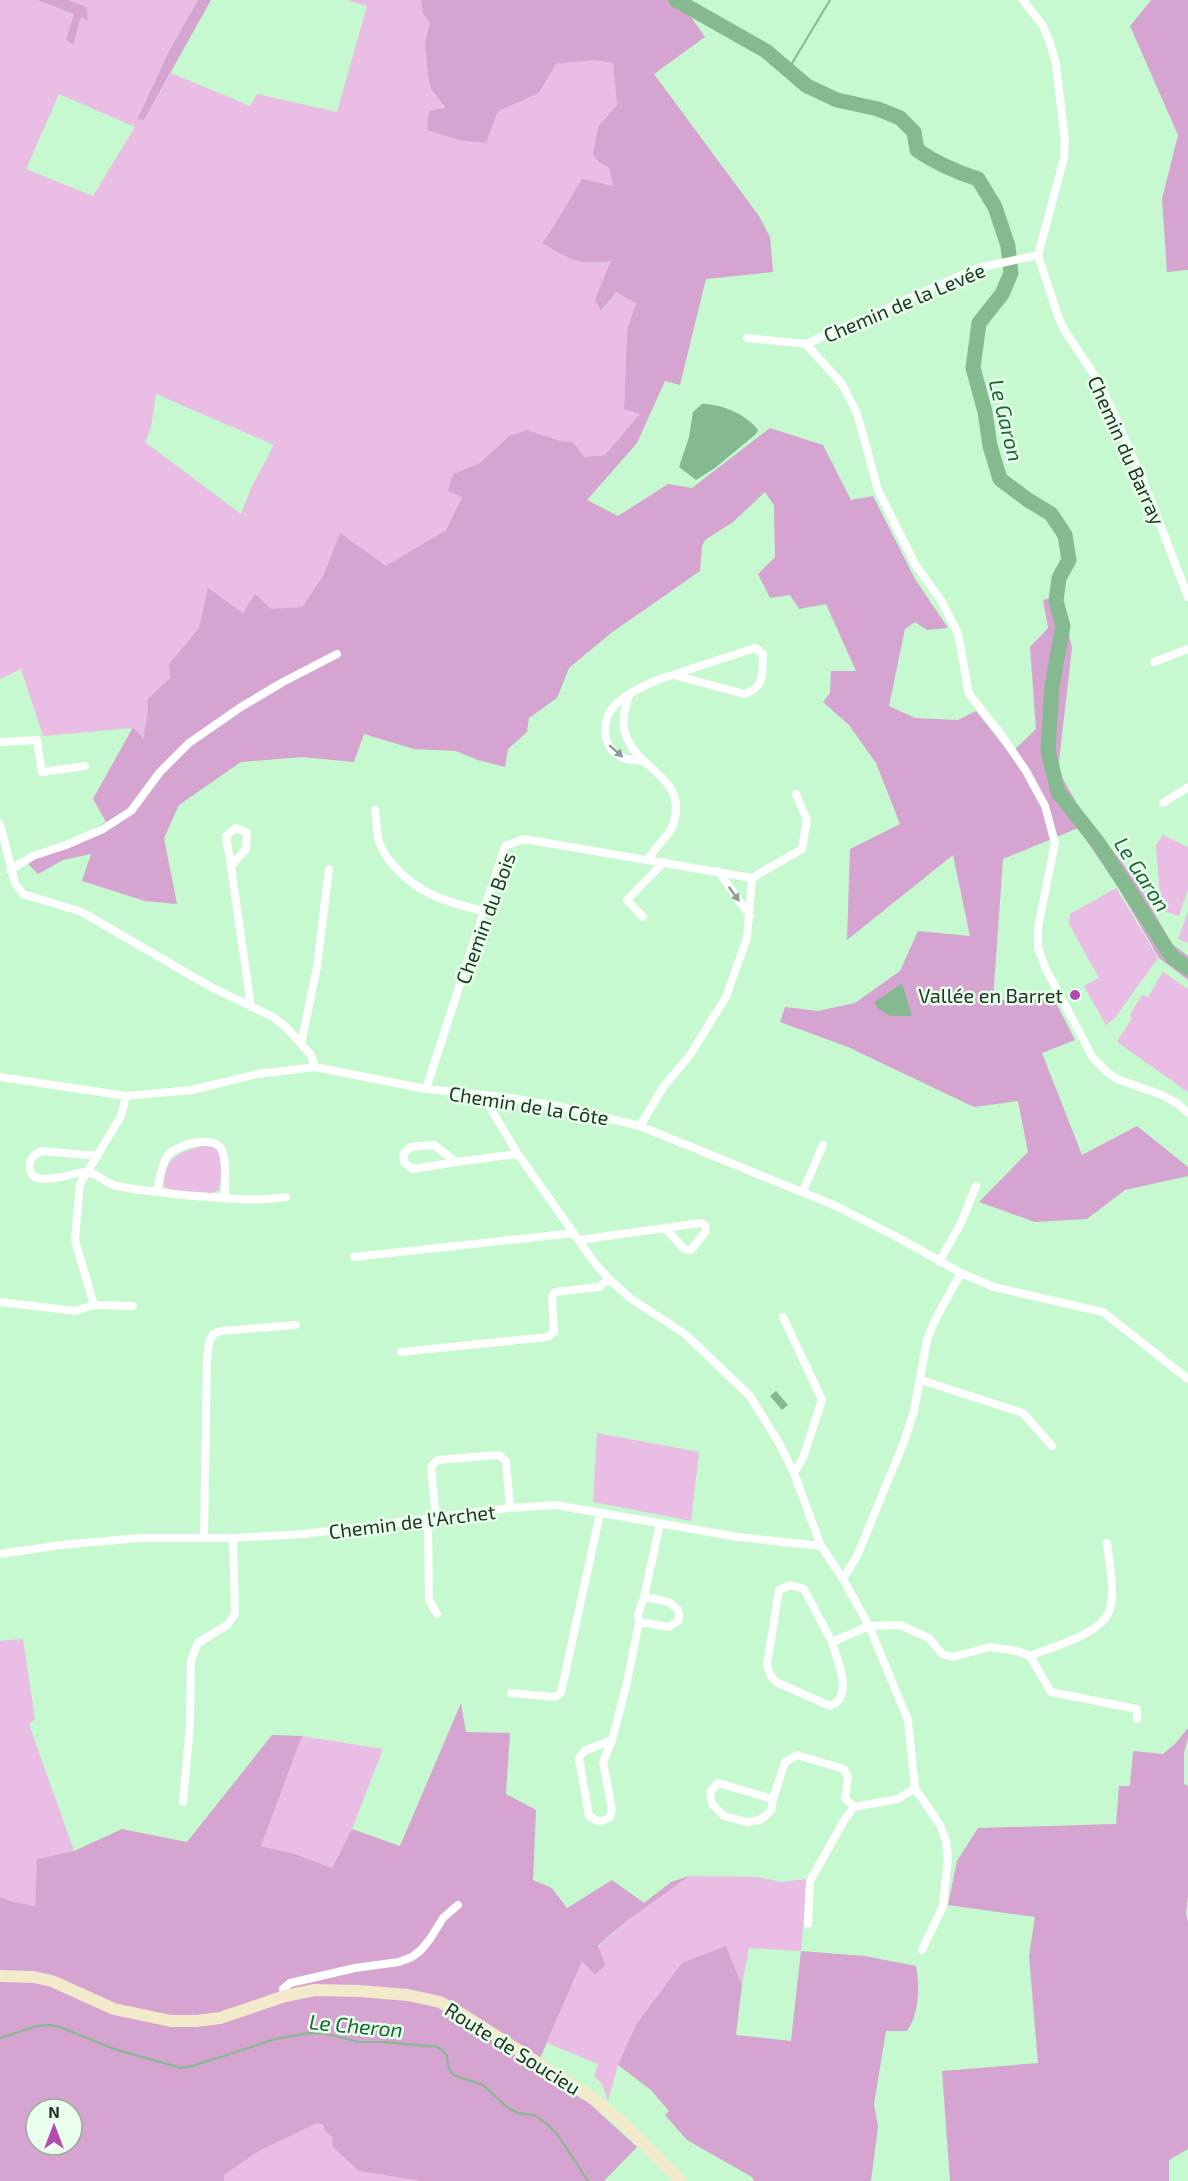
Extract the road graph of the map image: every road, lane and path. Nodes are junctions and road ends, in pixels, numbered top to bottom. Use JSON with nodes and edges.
{"nodes":[{"id":1,"x":1023,"y":0,"type":"edge"},
{"id":2,"x":1038,"y":255,"type":"junction"},
{"id":3,"x":747,"y":338,"type":"dead end"},
{"id":4,"x":806,"y":344,"type":"junction"},
{"id":5,"x":1188,"y":597,"type":"edge"},
{"id":6,"x":1188,"y":649,"type":"edge"},
{"id":7,"x":337,"y":654,"type":"dead end"},
{"id":8,"x":1154,"y":662,"type":"dead end"},
{"id":9,"x":674,"y":675,"type":"junction"},
{"id":10,"x":629,"y":695,"type":"junction"},
{"id":11,"x":0,"y":742,"type":"edge"},
{"id":12,"x":642,"y":761,"type":"junction"},
{"id":13,"x":85,"y":766,"type":"dead end"},
{"id":14,"x":1188,"y":787,"type":"edge"},
{"id":15,"x":796,"y":794,"type":"dead end"},
{"id":16,"x":1163,"y":803,"type":"dead end"},
{"id":17,"x":375,"y":810,"type":"dead end"},
{"id":18,"x":0,"y":824,"type":"edge"},
{"id":19,"x":649,"y":859,"type":"junction"},
{"id":20,"x":664,"y":862,"type":"junction"},
{"id":21,"x":231,"y":866,"type":"dead end"},
{"id":22,"x":329,"y":869,"type":"dead end"},
{"id":23,"x":10,"y":870,"type":"junction"},
{"id":24,"x":718,"y":872,"type":"junction"},
{"id":25,"x":752,"y":878,"type":"junction"},
{"id":26,"x":483,"y":911,"type":"junction"},
{"id":27,"x":750,"y":916,"type":"junction"},
{"id":28,"x":643,"y":917,"type":"dead end"},
{"id":29,"x":251,"y":1007,"type":"junction"},
{"id":30,"x":301,"y":1044,"type":"junction"},
{"id":31,"x":315,"y":1068,"type":"junction"},
{"id":32,"x":0,"y":1077,"type":"edge"},
{"id":33,"x":426,"y":1089,"type":"junction"},
{"id":34,"x":126,"y":1096,"type":"junction"},
{"id":35,"x":487,"y":1096,"type":"junction"},
{"id":36,"x":1188,"y":1113,"type":"edge"},
{"id":37,"x":639,"y":1126,"type":"junction"},
{"id":38,"x":823,"y":1145,"type":"dead end"},
{"id":39,"x":518,"y":1154,"type":"junction"},
{"id":40,"x":98,"y":1156,"type":"junction"},
{"id":41,"x":456,"y":1162,"type":"junction"},
{"id":42,"x":87,"y":1172,"type":"junction"},
{"id":43,"x":976,"y":1186,"type":"dead end"},
{"id":44,"x":804,"y":1191,"type":"junction"},
{"id":45,"x":156,"y":1192,"type":"junction"},
{"id":46,"x":286,"y":1197,"type":"dead end"},
{"id":47,"x":225,"y":1198,"type":"junction"},
{"id":48,"x":665,"y":1228,"type":"junction"},
{"id":49,"x":576,"y":1236,"type":"junction"},
{"id":50,"x":354,"y":1257,"type":"dead end"},
{"id":51,"x":939,"y":1262,"type":"junction"},
{"id":52,"x":961,"y":1274,"type":"junction"},
{"id":53,"x":609,"y":1279,"type":"junction"},
{"id":54,"x":0,"y":1302,"type":"edge"},
{"id":55,"x":94,"y":1305,"type":"junction"},
{"id":56,"x":133,"y":1306,"type":"dead end"},
{"id":57,"x":783,"y":1317,"type":"dead end"},
{"id":58,"x":296,"y":1325,"type":"dead end"},
{"id":59,"x":401,"y":1352,"type":"dead end"},
{"id":60,"x":1188,"y":1379,"type":"edge"},
{"id":61,"x":921,"y":1380,"type":"junction"},
{"id":62,"x":1052,"y":1446,"type":"dead end"},
{"id":63,"x":794,"y":1473,"type":"junction"},
{"id":64,"x":510,"y":1508,"type":"junction"},
{"id":65,"x":600,"y":1513,"type":"junction"},
{"id":66,"x":432,"y":1519,"type":"junction"},
{"id":67,"x":660,"y":1524,"type":"junction"},
{"id":68,"x":204,"y":1538,"type":"junction"},
{"id":69,"x":233,"y":1538,"type":"junction"},
{"id":70,"x":1107,"y":1543,"type":"dead end"},
{"id":71,"x":820,"y":1546,"type":"junction"},
{"id":72,"x":1,"y":1551,"type":"edge"},
{"id":73,"x":843,"y":1579,"type":"junction"},
{"id":74,"x":644,"y":1598,"type":"junction"},
{"id":75,"x":437,"y":1614,"type":"dead end"},
{"id":76,"x":639,"y":1622,"type":"junction"},
{"id":77,"x":869,"y":1626,"type":"junction"},
{"id":78,"x":832,"y":1642,"type":"junction"},
{"id":79,"x":1030,"y":1656,"type":"junction"},
{"id":80,"x":511,"y":1694,"type":"dead end"},
{"id":81,"x":1137,"y":1719,"type":"dead end"},
{"id":82,"x":612,"y":1740,"type":"junction"},
{"id":83,"x":915,"y":1788,"type":"junction"},
{"id":84,"x":773,"y":1799,"type":"junction"},
{"id":85,"x":183,"y":1802,"type":"dead end"},
{"id":86,"x":854,"y":1807,"type":"junction"},
{"id":87,"x":458,"y":1905,"type":"dead end"},
{"id":88,"x":808,"y":1924,"type":"dead end"},
{"id":89,"x":922,"y":1950,"type":"dead end"},
{"id":90,"x":0,"y":1976,"type":"edge"},
{"id":91,"x":285,"y":1996,"type":"junction"},
{"id":92,"x":681,"y":2181,"type":"edge"}],
"edges":[{"from":1,"to":2,"type":"street"},
{"from":2,"to":4,"type":"street","name":"Chemin de la Levée"},
{"from":2,"to":5,"type":"street","name":"Chemin du Barray"},
{"from":3,"to":4,"type":"street"},
{"from":4,"to":36,"type":"street"},
{"from":6,"to":8,"type":"street"},
{"from":7,"to":23,"type":"street"},
{"from":9,"to":9,"type":"street"},
{"from":9,"to":10,"type":"street"},
{"from":10,"to":12,"type":"street"},
{"from":10,"to":12,"type":"street","one_way":true},
{"from":11,"to":13,"type":"street"},
{"from":12,"to":19,"type":"street"},
{"from":14,"to":16,"type":"street"},
{"from":15,"to":25,"type":"street"},
{"from":17,"to":26,"type":"street"},
{"from":18,"to":23,"type":"street"},
{"from":19,"to":20,"type":"street","name":"Chemin du Bois"},
{"from":19,"to":26,"type":"street","name":"Chemin du Bois"},
{"from":20,"to":24,"type":"street","name":"Chemin du Bois"},
{"from":20,"to":28,"type":"street"},
{"from":21,"to":29,"type":"street"},
{"from":22,"to":30,"type":"street"},
{"from":23,"to":29,"type":"street"},
{"from":24,"to":25,"type":"street","name":"Chemin du Bois"},
{"from":24,"to":27,"type":"street","one_way":true},
{"from":25,"to":27,"type":"street"},
{"from":26,"to":33,"type":"street","name":"Chemin du Bois"},
{"from":27,"to":37,"type":"street"},
{"from":29,"to":30,"type":"street"},
{"from":30,"to":31,"type":"street"},
{"from":31,"to":33,"type":"street","name":"Chemin de la Côte"},
{"from":31,"to":34,"type":"street","name":"Chemin de la Côte"},
{"from":32,"to":34,"type":"street","name":"Chemin de la Côte"},
{"from":33,"to":35,"type":"street","name":"Chemin de la Côte"},
{"from":34,"to":40,"type":"street"},
{"from":35,"to":37,"type":"street","name":"Chemin de la Côte"},
{"from":35,"to":39,"type":"street"},
{"from":37,"to":44,"type":"street","name":"Chemin de la Côte"},
{"from":38,"to":44,"type":"street"},
{"from":39,"to":41,"type":"street"},
{"from":39,"to":49,"type":"street"},
{"from":40,"to":42,"type":"street"},
{"from":40,"to":42,"type":"street"},
{"from":41,"to":41,"type":"street"},
{"from":42,"to":45,"type":"street"},
{"from":42,"to":55,"type":"street"},
{"from":43,"to":51,"type":"street"},
{"from":44,"to":51,"type":"street","name":"Chemin de la Côte"},
{"from":45,"to":47,"type":"street"},
{"from":45,"to":47,"type":"street"},
{"from":46,"to":47,"type":"street"},
{"from":48,"to":48,"type":"street"},
{"from":48,"to":49,"type":"street"},
{"from":49,"to":50,"type":"street"},
{"from":49,"to":53,"type":"street"},
{"from":51,"to":52,"type":"street","name":"Chemin de la Côte"},
{"from":52,"to":60,"type":"street","name":"Chemin de la Côte"},
{"from":52,"to":61,"type":"street"},
{"from":53,"to":59,"type":"street"},
{"from":53,"to":63,"type":"street"},
{"from":54,"to":55,"type":"street"},
{"from":55,"to":56,"type":"street"},
{"from":57,"to":63,"type":"street"},
{"from":58,"to":68,"type":"street"},
{"from":61,"to":62,"type":"street"},
{"from":61,"to":73,"type":"street"},
{"from":63,"to":71,"type":"street"},
{"from":64,"to":65,"type":"street","name":"Chemin de l'Archet"},
{"from":64,"to":66,"type":"street","name":"Chemin de l'Archet"},
{"from":64,"to":66,"type":"street"},
{"from":65,"to":67,"type":"street","name":"Chemin de l'Archet"},
{"from":65,"to":80,"type":"street"},
{"from":66,"to":69,"type":"street","name":"Chemin de l'Archet"},
{"from":66,"to":75,"type":"street"},
{"from":67,"to":71,"type":"street","name":"Chemin de l'Archet"},
{"from":67,"to":74,"type":"street"},
{"from":68,"to":69,"type":"street","name":"Chemin de l'Archet"},
{"from":68,"to":72,"type":"street","name":"Chemin de l'Archet"},
{"from":69,"to":85,"type":"street"},
{"from":70,"to":79,"type":"street"},
{"from":71,"to":73,"type":"street"},
{"from":73,"to":77,"type":"street"},
{"from":74,"to":76,"type":"street"},
{"from":74,"to":76,"type":"street"},
{"from":76,"to":82,"type":"street"},
{"from":77,"to":78,"type":"street"},
{"from":77,"to":79,"type":"street"},
{"from":77,"to":83,"type":"street"},
{"from":78,"to":78,"type":"street"},
{"from":79,"to":81,"type":"street"},
{"from":82,"to":82,"type":"street"},
{"from":83,"to":86,"type":"street"},
{"from":83,"to":89,"type":"street"},
{"from":84,"to":84,"type":"street"},
{"from":84,"to":86,"type":"street"},
{"from":86,"to":88,"type":"street"},
{"from":87,"to":91,"type":"street"},
{"from":90,"to":91,"type":"street","name":"Route de Soucieu"},
{"from":91,"to":92,"type":"street","name":"Route de Soucieu"}]}
